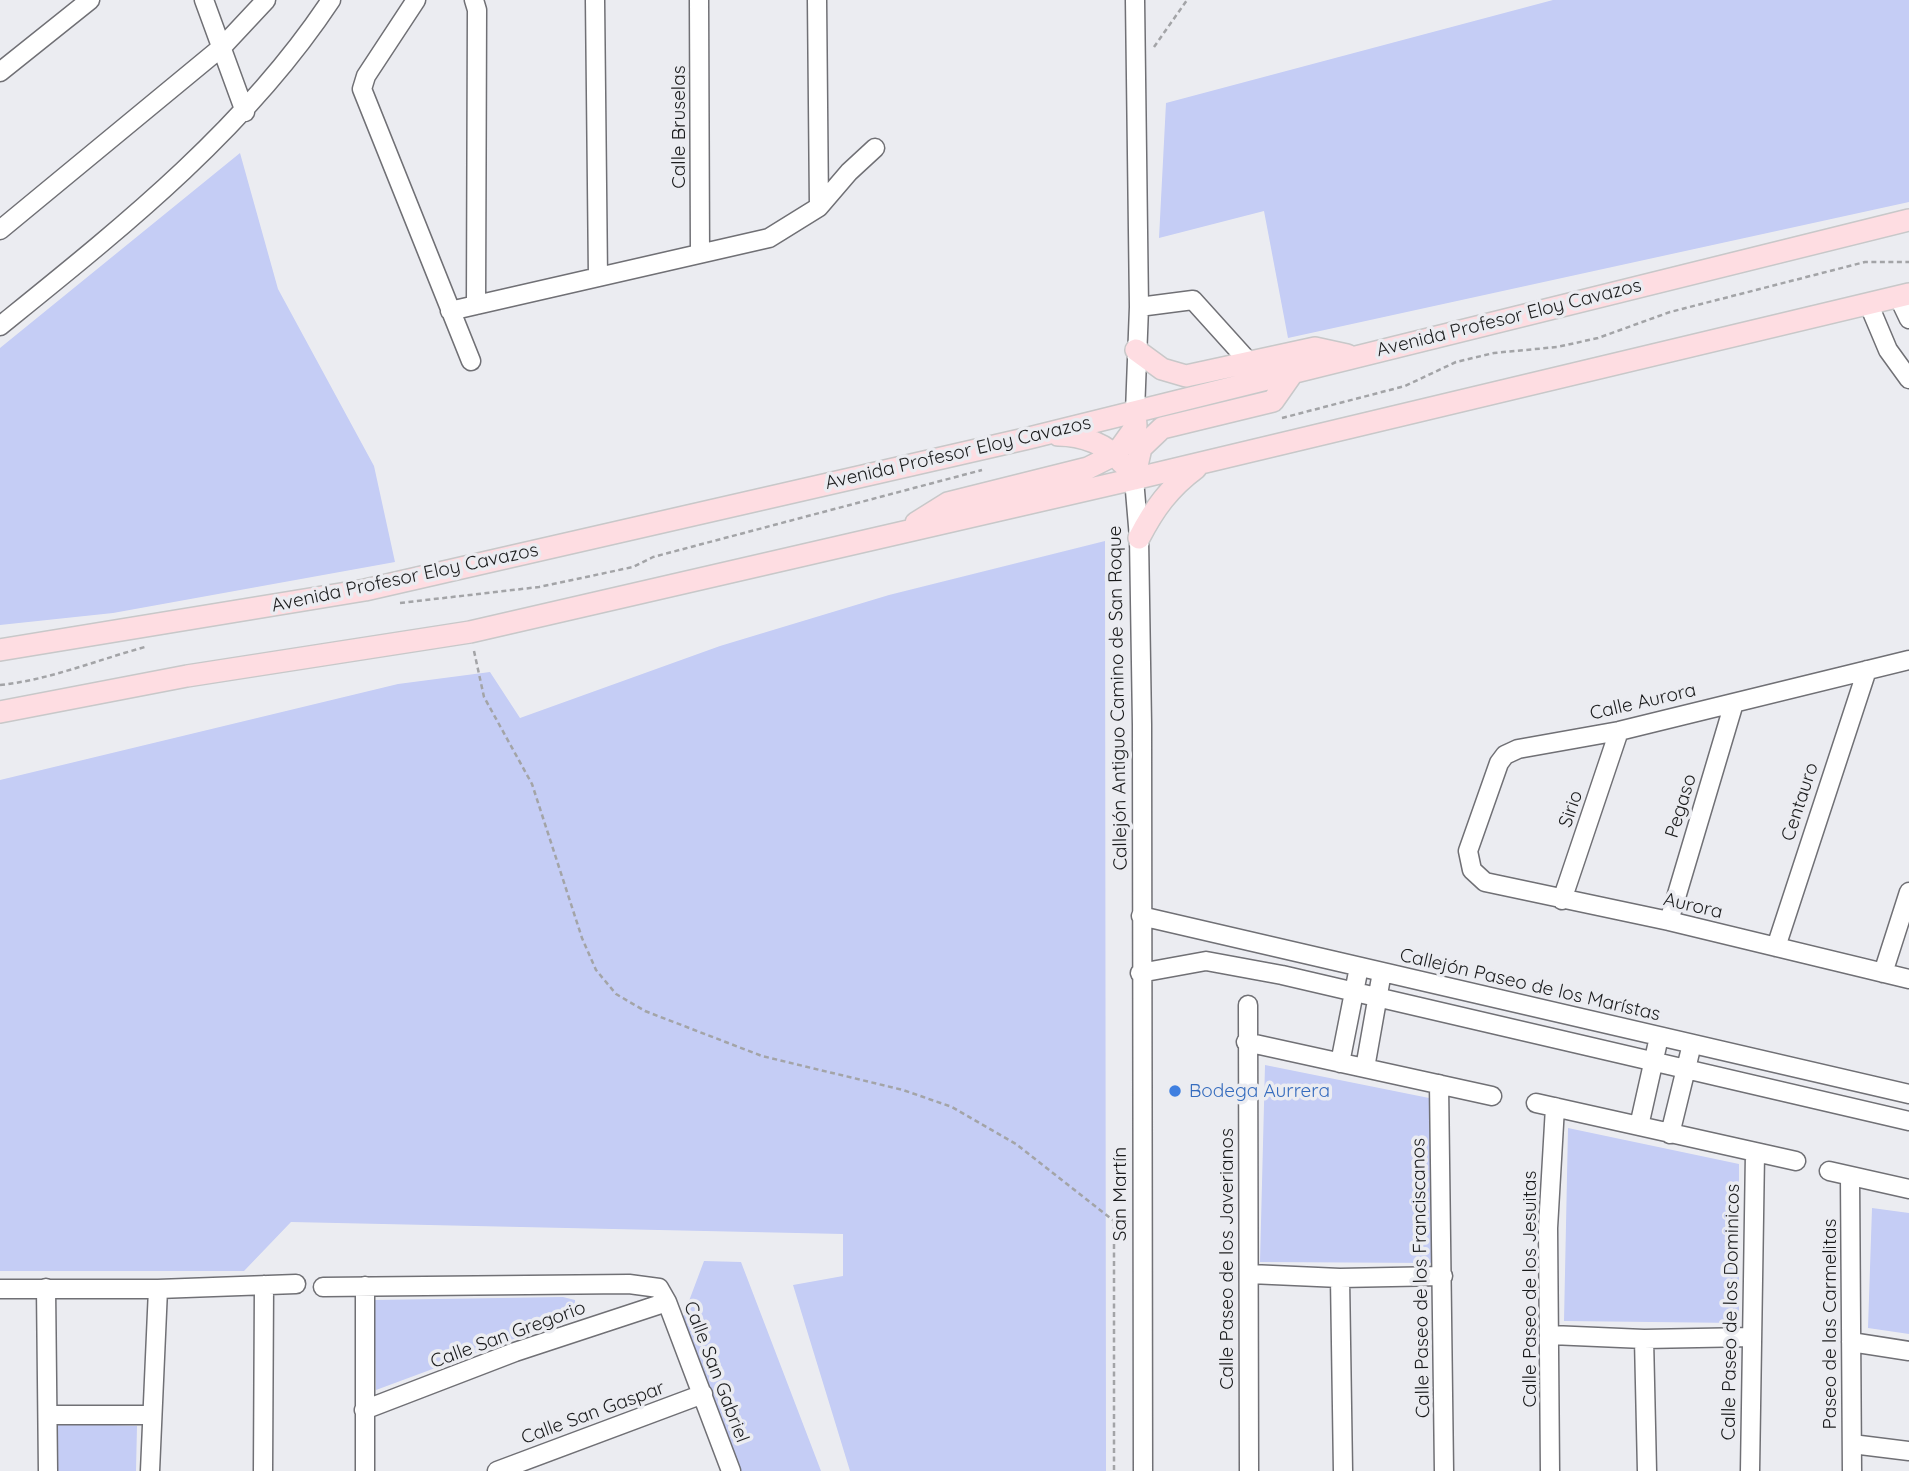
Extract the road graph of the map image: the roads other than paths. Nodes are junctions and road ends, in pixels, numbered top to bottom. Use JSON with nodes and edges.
{"nodes":[{"id":1,"x":90,"y":0,"type":"edge"},
{"id":2,"x":204,"y":0,"type":"edge"},
{"id":3,"x":266,"y":0,"type":"edge"},
{"id":4,"x":331,"y":0,"type":"edge"},
{"id":5,"x":416,"y":0,"type":"edge"},
{"id":6,"x":474,"y":0,"type":"edge"},
{"id":7,"x":596,"y":0,"type":"edge"},
{"id":8,"x":699,"y":0,"type":"edge"},
{"id":9,"x":817,"y":0,"type":"edge"},
{"id":10,"x":1135,"y":0,"type":"edge"},
{"id":11,"x":223,"y":46,"type":"junction"},
{"id":12,"x":0,"y":72,"type":"edge"},
{"id":13,"x":245,"y":112,"type":"junction"},
{"id":14,"x":875,"y":148,"type":"dead end"},
{"id":15,"x":819,"y":207,"type":"junction"},
{"id":16,"x":1909,"y":220,"type":"edge"},
{"id":17,"x":0,"y":230,"type":"edge"},
{"id":18,"x":700,"y":253,"type":"junction"},
{"id":19,"x":598,"y":276,"type":"junction"},
{"id":20,"x":1903,"y":295,"type":"edge"},
{"id":21,"x":1869,"y":304,"type":"junction"},
{"id":22,"x":476,"y":305,"type":"junction"},
{"id":23,"x":1139,"y":307,"type":"junction"},
{"id":24,"x":450,"y":311,"type":"junction"},
{"id":25,"x":1909,"y":319,"type":"edge"},
{"id":26,"x":0,"y":326,"type":"edge"},
{"id":27,"x":1136,"y":350,"type":"junction"},
{"id":28,"x":1352,"y":357,"type":"junction"},
{"id":29,"x":471,"y":360,"type":"dead end"},
{"id":30,"x":1249,"y":362,"type":"junction"},
{"id":31,"x":1294,"y":371,"type":"junction"},
{"id":32,"x":1909,"y":379,"type":"edge"},
{"id":33,"x":1135,"y":412,"type":"junction"},
{"id":34,"x":1050,"y":435,"type":"junction"},
{"id":35,"x":1116,"y":454,"type":"junction"},
{"id":36,"x":1205,"y":461,"type":"junction"},
{"id":37,"x":1066,"y":474,"type":"junction"},
{"id":38,"x":1134,"y":479,"type":"junction"},
{"id":39,"x":902,"y":532,"type":"junction"},
{"id":40,"x":1139,"y":538,"type":"junction"},
{"id":41,"x":0,"y":650,"type":"edge"},
{"id":42,"x":1909,"y":660,"type":"edge"},
{"id":43,"x":1867,"y":670,"type":"junction"},
{"id":44,"x":1734,"y":703,"type":"junction"},
{"id":45,"x":0,"y":712,"type":"edge"},
{"id":46,"x":1619,"y":731,"type":"junction"},
{"id":47,"x":1472,"y":870,"type":"joint"},
{"id":48,"x":1909,"y":892,"type":"edge"},
{"id":49,"x":1562,"y":900,"type":"junction"},
{"id":50,"x":1141,"y":916,"type":"junction"},
{"id":51,"x":1669,"y":921,"type":"junction"},
{"id":52,"x":1776,"y":947,"type":"junction"},
{"id":53,"x":1359,"y":967,"type":"junction"},
{"id":54,"x":1382,"y":972,"type":"junction"},
{"id":55,"x":1140,"y":973,"type":"junction"},
{"id":56,"x":1883,"y":973,"type":"junction"},
{"id":57,"x":1909,"y":979,"type":"edge"},
{"id":58,"x":1353,"y":994,"type":"junction"},
{"id":59,"x":1376,"y":999,"type":"junction"},
{"id":60,"x":1248,"y":1005,"type":"dead end"},
{"id":61,"x":1659,"y":1037,"type":"junction"},
{"id":62,"x":1246,"y":1042,"type":"junction"},
{"id":63,"x":1692,"y":1044,"type":"junction"},
{"id":64,"x":1340,"y":1063,"type":"junction"},
{"id":65,"x":1654,"y":1064,"type":"junction"},
{"id":66,"x":1365,"y":1068,"type":"junction"},
{"id":67,"x":1684,"y":1070,"type":"junction"},
{"id":68,"x":1439,"y":1084,"type":"junction"},
{"id":69,"x":1909,"y":1094,"type":"edge"},
{"id":70,"x":1492,"y":1096,"type":"dead end"},
{"id":71,"x":1536,"y":1102,"type":"dead end"},
{"id":72,"x":1555,"y":1107,"type":"junction"},
{"id":73,"x":1909,"y":1121,"type":"edge"},
{"id":74,"x":1639,"y":1126,"type":"junction"},
{"id":75,"x":1670,"y":1133,"type":"junction"},
{"id":76,"x":1755,"y":1153,"type":"junction"},
{"id":77,"x":1797,"y":1161,"type":"dead end"},
{"id":78,"x":1829,"y":1171,"type":"dead end"},
{"id":79,"x":1850,"y":1176,"type":"junction"},
{"id":80,"x":1909,"y":1189,"type":"edge"},
{"id":81,"x":1250,"y":1275,"type":"junction"},
{"id":82,"x":1443,"y":1276,"type":"junction"},
{"id":83,"x":1340,"y":1278,"type":"junction"},
{"id":84,"x":296,"y":1284,"type":"dead end"},
{"id":85,"x":264,"y":1285,"type":"junction"},
{"id":86,"x":365,"y":1286,"type":"junction"},
{"id":87,"x":323,"y":1287,"type":"dead end"},
{"id":88,"x":46,"y":1288,"type":"junction"},
{"id":89,"x":0,"y":1289,"type":"edge"},
{"id":90,"x":158,"y":1289,"type":"junction"},
{"id":91,"x":663,"y":1295,"type":"junction"},
{"id":92,"x":1550,"y":1335,"type":"junction"},
{"id":93,"x":1751,"y":1337,"type":"junction"},
{"id":94,"x":1644,"y":1339,"type":"junction"},
{"id":95,"x":1851,"y":1342,"type":"junction"},
{"id":96,"x":1909,"y":1351,"type":"edge"},
{"id":97,"x":703,"y":1394,"type":"junction"},
{"id":98,"x":363,"y":1410,"type":"junction"},
{"id":99,"x":49,"y":1415,"type":"junction"},
{"id":100,"x":152,"y":1415,"type":"junction"},
{"id":101,"x":1852,"y":1444,"type":"junction"},
{"id":102,"x":1909,"y":1451,"type":"edge"},
{"id":103,"x":48,"y":1471,"type":"edge"},
{"id":104,"x":150,"y":1471,"type":"edge"},
{"id":105,"x":263,"y":1471,"type":"edge"},
{"id":106,"x":365,"y":1471,"type":"edge"},
{"id":107,"x":497,"y":1471,"type":"edge"},
{"id":108,"x":731,"y":1471,"type":"edge"},
{"id":109,"x":1143,"y":1471,"type":"edge"},
{"id":110,"x":1249,"y":1471,"type":"edge"},
{"id":111,"x":1343,"y":1471,"type":"edge"},
{"id":112,"x":1444,"y":1471,"type":"edge"},
{"id":113,"x":1550,"y":1471,"type":"edge"},
{"id":114,"x":1647,"y":1471,"type":"edge"},
{"id":115,"x":1750,"y":1471,"type":"edge"},
{"id":116,"x":1852,"y":1471,"type":"edge"}],
"edges":[{"from":1,"to":12,"type":"street"},
{"from":2,"to":11,"type":"street"},
{"from":3,"to":11,"type":"street"},
{"from":4,"to":13,"type":"street"},
{"from":5,"to":24,"type":"street"},
{"from":6,"to":22,"type":"street"},
{"from":7,"to":19,"type":"street"},
{"from":8,"to":18,"type":"street","name":"Calle Bruselas"},
{"from":9,"to":15,"type":"street"},
{"from":10,"to":23,"type":"street"},
{"from":11,"to":13,"type":"street"},
{"from":11,"to":17,"type":"street"},
{"from":13,"to":26,"type":"street"},
{"from":14,"to":15,"type":"street"},
{"from":15,"to":18,"type":"street"},
{"from":16,"to":28,"type":"main road","name":"Avenida Profesor Eloy Cavazos"},
{"from":18,"to":19,"type":"street"},
{"from":19,"to":22,"type":"street"},
{"from":20,"to":21,"type":"main road"},
{"from":20,"to":25,"type":"street"},
{"from":21,"to":32,"type":"street"},
{"from":21,"to":36,"type":"main road"},
{"from":22,"to":24,"type":"street"},
{"from":23,"to":27,"type":"street"},
{"from":23,"to":30,"type":"street"},
{"from":24,"to":29,"type":"street"},
{"from":27,"to":30,"type":"main road"},
{"from":27,"to":33,"type":"street"},
{"from":28,"to":30,"type":"main road"},
{"from":28,"to":31,"type":"main road","name":"Avenida Profesor Eloy Cavazos"},
{"from":31,"to":33,"type":"main road","name":"Avenida Profesor Eloy Cavazos"},
{"from":31,"to":38,"type":"main road"},
{"from":33,"to":34,"type":"main road","name":"Avenida Profesor Eloy Cavazos"},
{"from":33,"to":35,"type":"main road"},
{"from":34,"to":35,"type":"main road"},
{"from":34,"to":37,"type":"main road"},
{"from":34,"to":41,"type":"main road","name":"Avenida Profesor Eloy Cavazos"},
{"from":35,"to":37,"type":"main road"},
{"from":35,"to":38,"type":"main road"},
{"from":36,"to":38,"type":"main road"},
{"from":36,"to":40,"type":"main road"},
{"from":37,"to":39,"type":"main road"},
{"from":38,"to":39,"type":"main road"},
{"from":38,"to":40,"type":"street","name":"Callejón Antiguo Camino de San Roque"},
{"from":39,"to":45,"type":"main road"},
{"from":40,"to":50,"type":"street","name":"Callejón Antiguo Camino de San Roque"},
{"from":42,"to":43,"type":"street","name":"Calle Aurora"},
{"from":43,"to":44,"type":"street","name":"Calle Aurora"},
{"from":43,"to":52,"type":"street","name":"Centauro"},
{"from":44,"to":46,"type":"street","name":"Calle Aurora"},
{"from":44,"to":51,"type":"street","name":"Pegaso"},
{"from":46,"to":47,"type":"street","name":"Calle Aurora"},
{"from":46,"to":49,"type":"street","name":"Sirio"},
{"from":47,"to":49,"type":"street","name":"Aurora"},
{"from":48,"to":56,"type":"street"},
{"from":49,"to":51,"type":"street","name":"Aurora"},
{"from":50,"to":53,"type":"street","name":"Callejón Paseo de los Marístas"},
{"from":50,"to":55,"type":"street","name":"San Martín"},
{"from":51,"to":52,"type":"street","name":"Aurora"},
{"from":52,"to":56,"type":"street","name":"Aurora"},
{"from":53,"to":54,"type":"street","name":"Callejón Paseo de los Marístas"},
{"from":53,"to":58,"type":"street"},
{"from":54,"to":59,"type":"street"},
{"from":54,"to":61,"type":"street","name":"Callejón Paseo de los Marístas"},
{"from":55,"to":58,"type":"street"},
{"from":55,"to":109,"type":"street","name":"San Martín"},
{"from":56,"to":57,"type":"street","name":"Aurora"},
{"from":58,"to":59,"type":"street"},
{"from":58,"to":64,"type":"street"},
{"from":59,"to":65,"type":"street"},
{"from":59,"to":66,"type":"street"},
{"from":60,"to":62,"type":"street","name":"Calle Paseo de los Javerianos"},
{"from":61,"to":63,"type":"street","name":"Callejón Paseo de los Marístas"},
{"from":61,"to":65,"type":"street"},
{"from":62,"to":64,"type":"street"},
{"from":62,"to":81,"type":"street","name":"Calle Paseo de los Javerianos"},
{"from":63,"to":67,"type":"street"},
{"from":63,"to":69,"type":"street","name":"Callejón Paseo de los Marístas"},
{"from":64,"to":66,"type":"street"},
{"from":65,"to":67,"type":"street"},
{"from":65,"to":74,"type":"street"},
{"from":66,"to":68,"type":"street"},
{"from":67,"to":73,"type":"street"},
{"from":67,"to":75,"type":"street"},
{"from":68,"to":70,"type":"street"},
{"from":68,"to":82,"type":"street","name":"Calle Paseo de los Franciscanos"},
{"from":71,"to":72,"type":"street"},
{"from":72,"to":74,"type":"street"},
{"from":72,"to":92,"type":"street","name":"Calle Paseo de los Jesuitas"},
{"from":74,"to":75,"type":"street"},
{"from":75,"to":76,"type":"street"},
{"from":76,"to":77,"type":"street"},
{"from":76,"to":93,"type":"street","name":"Calle Paseo de los Dominicos"},
{"from":78,"to":79,"type":"street"},
{"from":79,"to":80,"type":"street"},
{"from":79,"to":95,"type":"street","name":"Paseo de las Carmelitas"},
{"from":81,"to":83,"type":"street"},
{"from":81,"to":110,"type":"street","name":"Calle Paseo de los Javerianos"},
{"from":82,"to":83,"type":"street"},
{"from":82,"to":112,"type":"street","name":"Calle Paseo de los Franciscanos"},
{"from":83,"to":111,"type":"street"},
{"from":84,"to":85,"type":"street"},
{"from":85,"to":90,"type":"street"},
{"from":85,"to":105,"type":"street"},
{"from":86,"to":87,"type":"street"},
{"from":86,"to":91,"type":"street"},
{"from":86,"to":98,"type":"street"},
{"from":88,"to":89,"type":"street"},
{"from":88,"to":90,"type":"street"},
{"from":88,"to":99,"type":"street"},
{"from":90,"to":100,"type":"street"},
{"from":91,"to":97,"type":"street","name":"Calle San Gabriel"},
{"from":91,"to":98,"type":"street","name":"Calle San Gregorio"},
{"from":92,"to":94,"type":"street"},
{"from":92,"to":113,"type":"street","name":"Calle Paseo de los Jesuitas"},
{"from":93,"to":94,"type":"street"},
{"from":93,"to":115,"type":"street","name":"Calle Paseo de los Dominicos"},
{"from":94,"to":114,"type":"street"},
{"from":95,"to":96,"type":"street"},
{"from":95,"to":101,"type":"street","name":"Paseo de las Carmelitas"},
{"from":97,"to":107,"type":"street","name":"Calle San Gaspar"},
{"from":97,"to":108,"type":"street","name":"Calle San Gabriel"},
{"from":98,"to":106,"type":"street"},
{"from":99,"to":100,"type":"street"},
{"from":99,"to":103,"type":"street"},
{"from":100,"to":104,"type":"street"},
{"from":101,"to":102,"type":"street"},
{"from":101,"to":116,"type":"street","name":"Paseo de las Carmelitas"}]}
